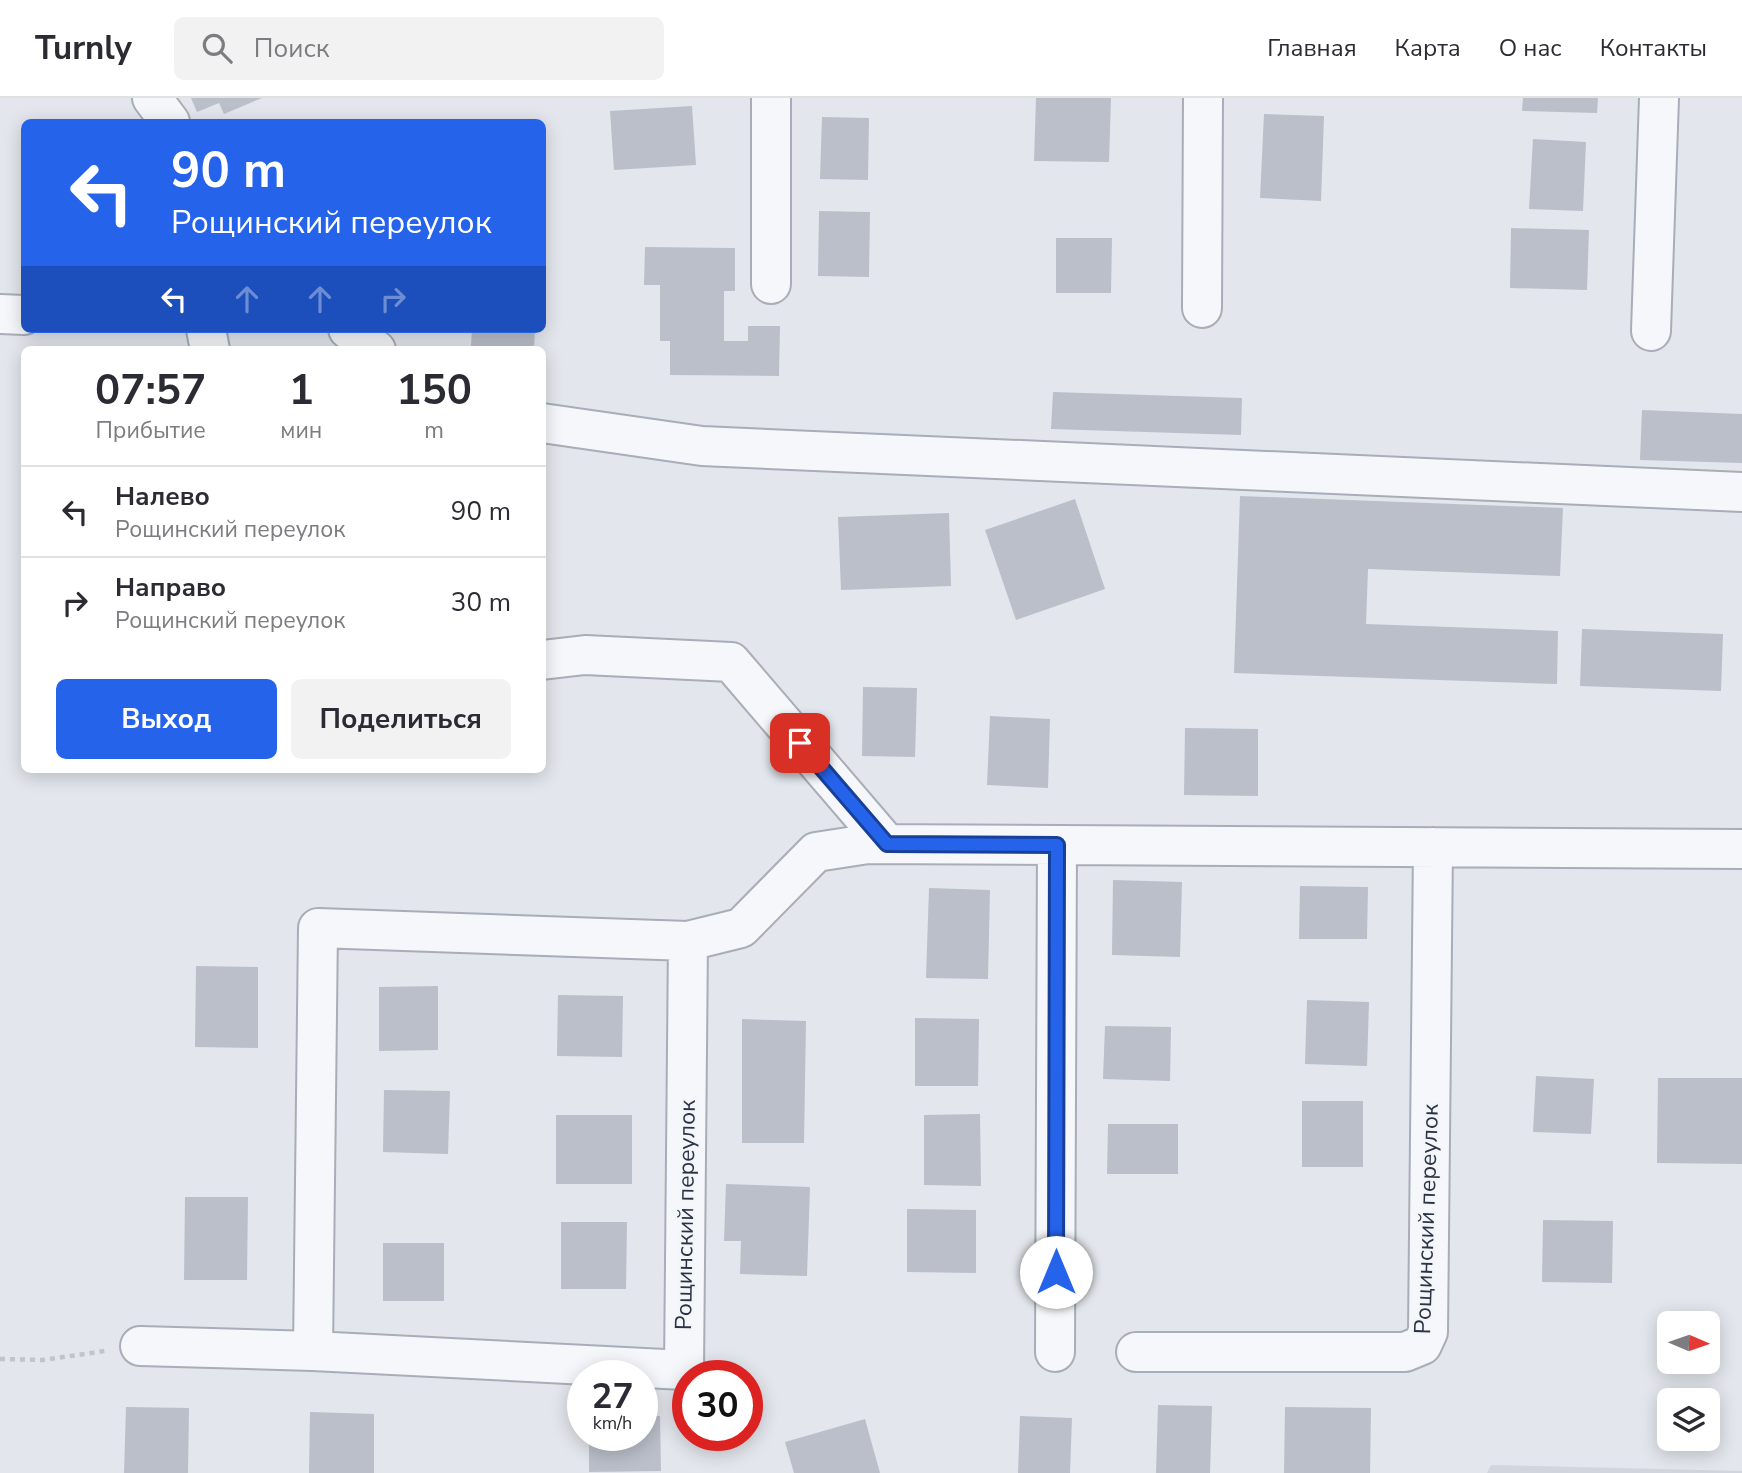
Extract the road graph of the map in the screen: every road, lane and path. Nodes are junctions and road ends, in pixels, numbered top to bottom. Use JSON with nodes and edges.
{"nodes":[{"id":1,"x":152,"y":98,"type":"edge"},
{"id":2,"x":771,"y":98,"type":"edge"},
{"id":3,"x":1203,"y":98,"type":"edge"},
{"id":4,"x":1659,"y":98,"type":"edge"},
{"id":5,"x":168,"y":119,"type":"edge"},
{"id":6,"x":771,"y":284,"type":"dead end"},
{"id":7,"x":1202,"y":309,"type":"dead end"},
{"id":8,"x":0,"y":314,"type":"edge"},
{"id":9,"x":21,"y":315,"type":"edge"},
{"id":10,"x":1651,"y":331,"type":"dead end"},
{"id":11,"x":353,"y":333,"type":"edge"},
{"id":12,"x":371,"y":346,"type":"edge"},
{"id":13,"x":546,"y":424,"type":"edge"},
{"id":14,"x":1742,"y":492,"type":"edge"},
{"id":15,"x":546,"y":660,"type":"edge"},
{"id":16,"x":887,"y":844,"type":"junction"},
{"id":17,"x":1057,"y":845,"type":"junction"},
{"id":18,"x":1433,"y":847,"type":"junction"},
{"id":19,"x":1742,"y":849,"type":"edge"},
{"id":20,"x":688,"y":941,"type":"junction"},
{"id":21,"x":141,"y":1346,"type":"joint"},
{"id":22,"x":313,"y":1351,"type":"junction"},
{"id":23,"x":1055,"y":1352,"type":"dead end"},
{"id":24,"x":1136,"y":1352,"type":"dead end"},
{"id":25,"x":0,"y":1359,"type":"edge"}],
"edges":[{"from":1,"to":5,"type":"street"},
{"from":2,"to":6,"type":"street"},
{"from":3,"to":7,"type":"street"},
{"from":4,"to":10,"type":"street"},
{"from":8,"to":9,"type":"street"},
{"from":11,"to":12,"type":"street"},
{"from":13,"to":14,"type":"street"},
{"from":15,"to":16,"type":"street"},
{"from":16,"to":17,"type":"street"},
{"from":16,"to":20,"type":"street"},
{"from":17,"to":18,"type":"street"},
{"from":17,"to":23,"type":"street"},
{"from":18,"to":19,"type":"street"},
{"from":18,"to":24,"type":"street","name":"Рощинский переулок"},
{"from":20,"to":22,"type":"street"},
{"from":20,"to":22,"type":"street","name":"Рощинский переулок"},
{"from":21,"to":22,"type":"street","name":"Рощинский переулок"},
{"from":21,"to":25,"type":"path"}]}
